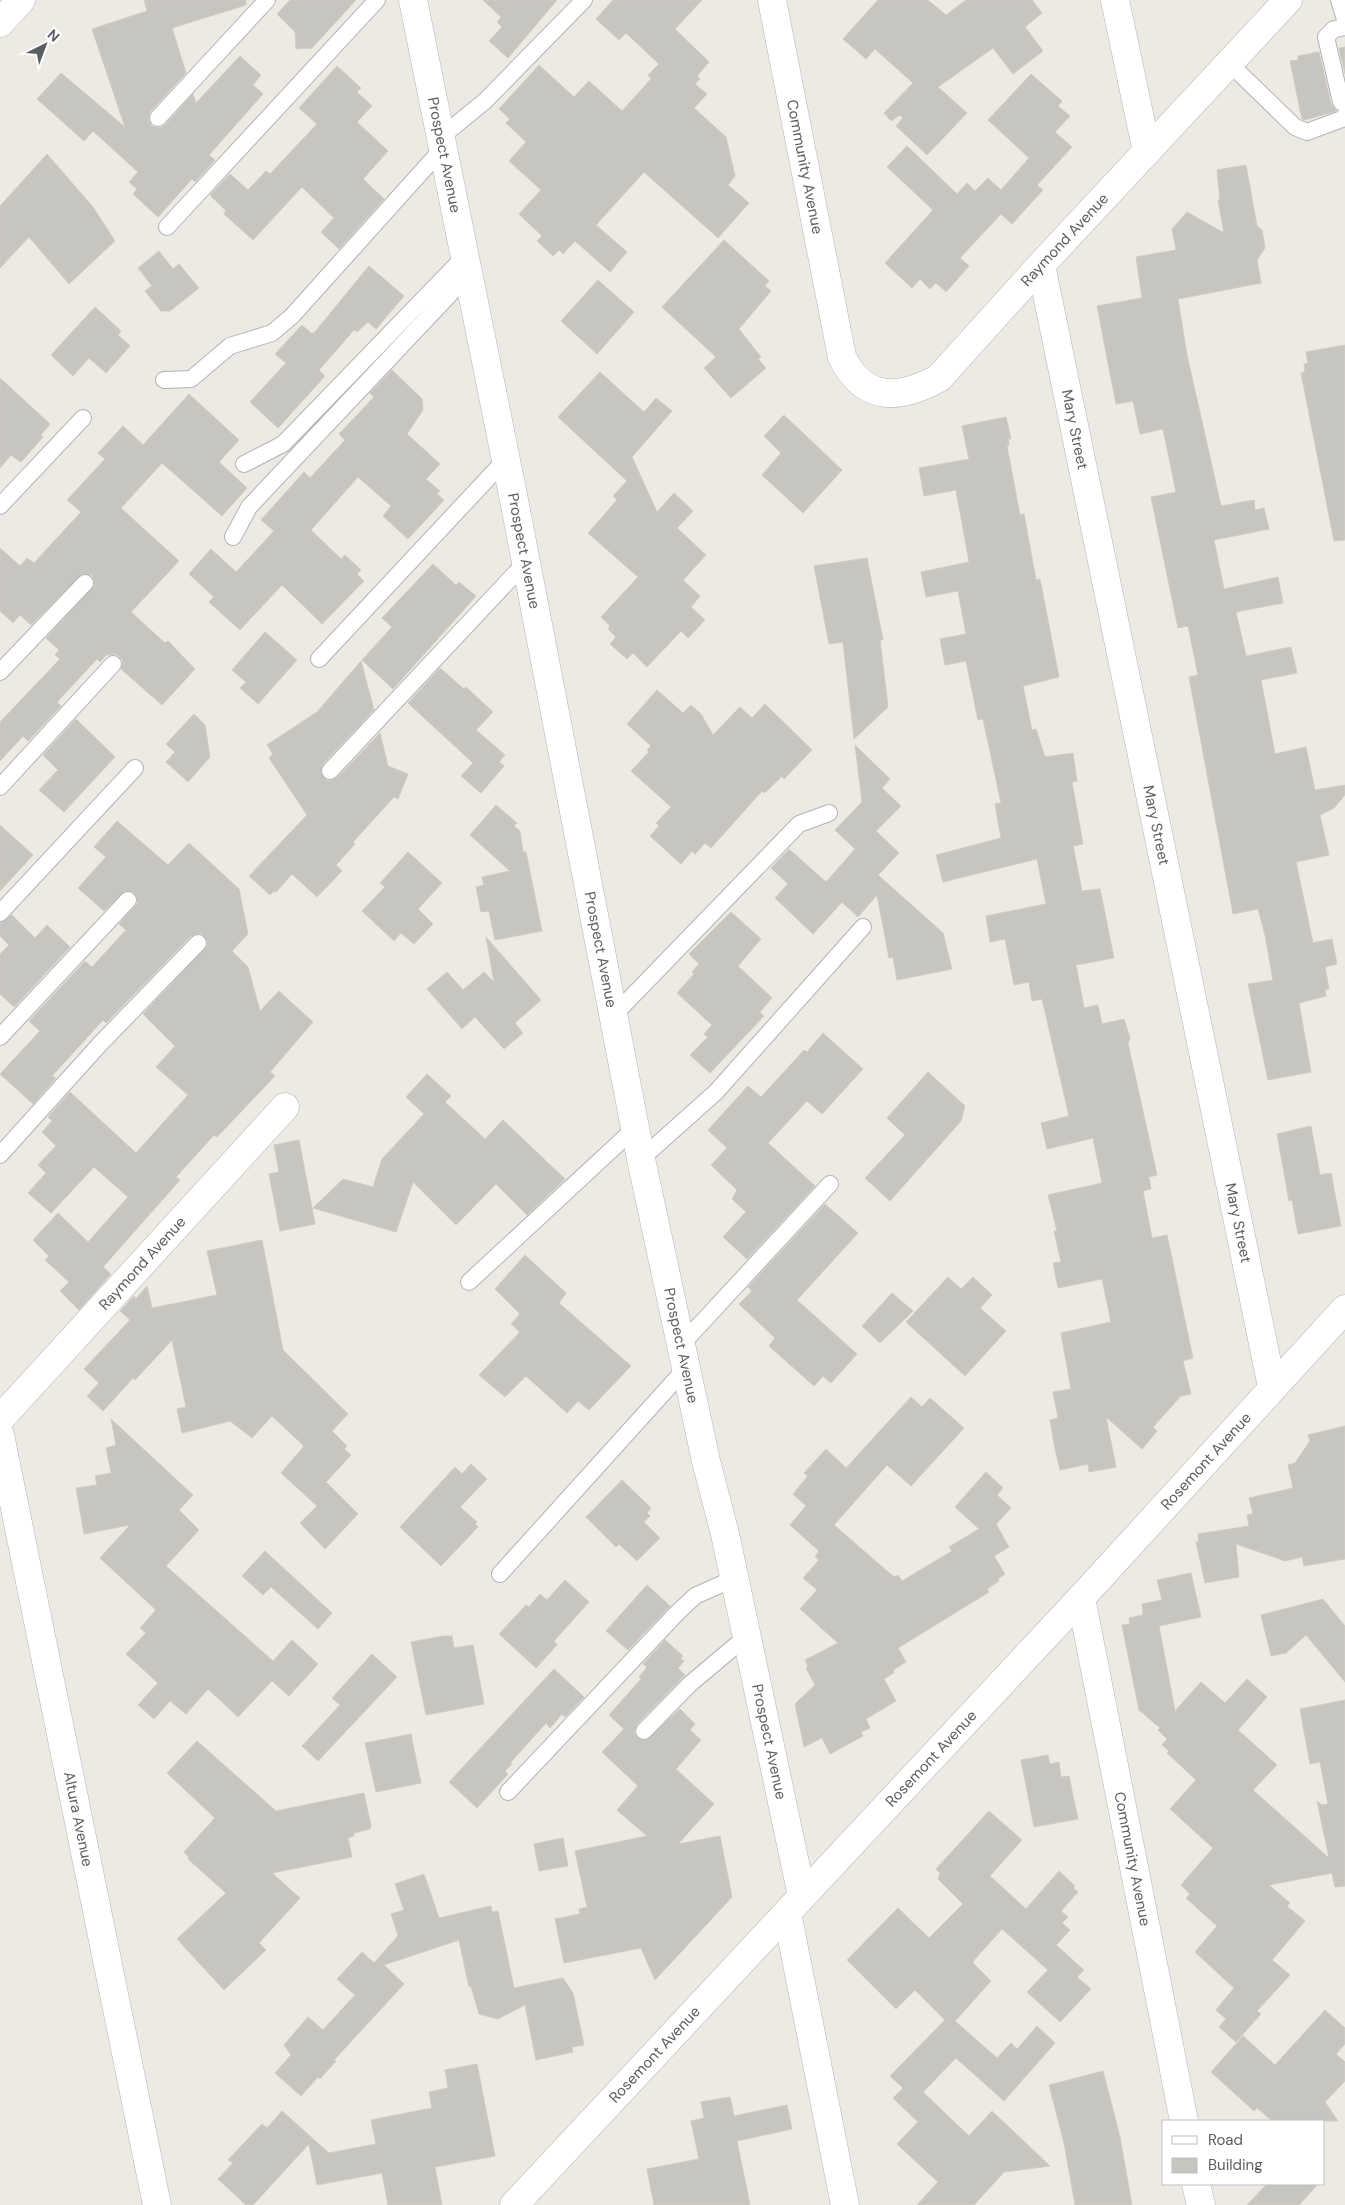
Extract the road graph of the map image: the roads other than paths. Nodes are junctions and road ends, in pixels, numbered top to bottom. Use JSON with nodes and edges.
{"nodes":[{"id":1,"x":21,"y":0,"type":"edge"},
{"id":2,"x":266,"y":0,"type":"edge"},
{"id":3,"x":376,"y":0,"type":"edge"},
{"id":4,"x":413,"y":0,"type":"edge"},
{"id":5,"x":584,"y":0,"type":"edge"},
{"id":6,"x":772,"y":0,"type":"edge"},
{"id":7,"x":1115,"y":0,"type":"edge"},
{"id":8,"x":1288,"y":0,"type":"edge"},
{"id":9,"x":1339,"y":0,"type":"edge"},
{"id":10,"x":1345,"y":19,"type":"edge"},
{"id":11,"x":0,"y":23,"type":"edge"},
{"id":12,"x":1345,"y":27,"type":"edge"},
{"id":13,"x":1229,"y":63,"type":"junction"},
{"id":14,"x":1345,"y":104,"type":"edge"},
{"id":15,"x":1345,"y":116,"type":"edge"},
{"id":16,"x":158,"y":118,"type":"dead end"},
{"id":17,"x":442,"y":143,"type":"junction"},
{"id":18,"x":1147,"y":152,"type":"junction"},
{"id":19,"x":167,"y":227,"type":"dead end"},
{"id":20,"x":467,"y":265,"type":"junction"},
{"id":21,"x":1041,"y":265,"type":"junction"},
{"id":22,"x":836,"y":334,"type":"joint"},
{"id":23,"x":164,"y":380,"type":"dead end"},
{"id":24,"x":83,"y":418,"type":"dead end"},
{"id":25,"x":506,"y":459,"type":"junction"},
{"id":26,"x":244,"y":464,"type":"dead end"},
{"id":27,"x":0,"y":506,"type":"edge"},
{"id":28,"x":232,"y":537,"type":"dead end"},
{"id":29,"x":526,"y":562,"type":"junction"},
{"id":30,"x":85,"y":583,"type":"dead end"},
{"id":31,"x":319,"y":659,"type":"dead end"},
{"id":32,"x":113,"y":664,"type":"dead end"},
{"id":33,"x":0,"y":672,"type":"edge"},
{"id":34,"x":135,"y":768,"type":"dead end"},
{"id":35,"x":330,"y":771,"type":"dead end"},
{"id":36,"x":0,"y":787,"type":"edge"},
{"id":37,"x":829,"y":813,"type":"dead end"},
{"id":38,"x":128,"y":900,"type":"dead end"},
{"id":39,"x":0,"y":913,"type":"edge"},
{"id":40,"x":862,"y":927,"type":"dead end"},
{"id":41,"x":198,"y":943,"type":"dead end"},
{"id":42,"x":612,"y":1017,"type":"junction"},
{"id":43,"x":0,"y":1038,"type":"edge"},
{"id":44,"x":285,"y":1107,"type":"dead end"},
{"id":45,"x":635,"y":1128,"type":"junction"},
{"id":46,"x":0,"y":1155,"type":"edge"},
{"id":47,"x":641,"y":1159,"type":"junction"},
{"id":48,"x":830,"y":1184,"type":"dead end"},
{"id":49,"x":469,"y":1282,"type":"dead end"},
{"id":50,"x":1345,"y":1309,"type":"edge"},
{"id":51,"x":683,"y":1357,"type":"junction"},
{"id":52,"x":1272,"y":1387,"type":"junction"},
{"id":53,"x":0,"y":1419,"type":"edge"},
{"id":54,"x":0,"y":1435,"type":"edge"},
{"id":55,"x":500,"y":1574,"type":"dead end"},
{"id":56,"x":735,"y":1578,"type":"junction"},
{"id":57,"x":1082,"y":1598,"type":"junction"},
{"id":58,"x":747,"y":1636,"type":"junction"},
{"id":59,"x":644,"y":1731,"type":"dead end"},
{"id":60,"x":508,"y":1792,"type":"dead end"},
{"id":61,"x":794,"y":1904,"type":"junction"},
{"id":62,"x":1184,"y":2120,"type":"edge"},
{"id":63,"x":1196,"y":2185,"type":"edge"},
{"id":64,"x":517,"y":2203,"type":"edge"},
{"id":65,"x":157,"y":2205,"type":"edge"},
{"id":66,"x":844,"y":2205,"type":"edge"},
{"id":67,"x":1200,"y":2205,"type":"edge"}],
"edges":[{"from":1,"to":11,"type":"street"},
{"from":2,"to":16,"type":"lane"},
{"from":3,"to":19,"type":"lane"},
{"from":4,"to":17,"type":"street","name":"Prospect Avenue"},
{"from":5,"to":17,"type":"lane"},
{"from":6,"to":22,"type":"street","name":"Community Avenue"},
{"from":7,"to":18,"type":"street"},
{"from":8,"to":13,"type":"street","name":"Raymond Avenue"},
{"from":9,"to":10,"type":"lane"},
{"from":12,"to":14,"type":"lane"},
{"from":13,"to":15,"type":"lane"},
{"from":13,"to":18,"type":"street","name":"Raymond Avenue"},
{"from":17,"to":20,"type":"street","name":"Prospect Avenue"},
{"from":17,"to":23,"type":"lane"},
{"from":18,"to":21,"type":"street","name":"Raymond Avenue"},
{"from":20,"to":25,"type":"street","name":"Prospect Avenue"},
{"from":20,"to":26,"type":"lane"},
{"from":20,"to":28,"type":"lane"},
{"from":21,"to":22,"type":"street","name":"Raymond Avenue"},
{"from":21,"to":52,"type":"street","name":"Mary Street"},
{"from":24,"to":27,"type":"lane"},
{"from":25,"to":29,"type":"street","name":"Prospect Avenue"},
{"from":25,"to":31,"type":"lane"},
{"from":29,"to":35,"type":"lane"},
{"from":29,"to":42,"type":"street","name":"Prospect Avenue"},
{"from":30,"to":33,"type":"lane"},
{"from":32,"to":36,"type":"lane"},
{"from":34,"to":39,"type":"lane"},
{"from":37,"to":42,"type":"lane"},
{"from":38,"to":43,"type":"lane"},
{"from":40,"to":47,"type":"lane"},
{"from":41,"to":46,"type":"lane"},
{"from":42,"to":45,"type":"street","name":"Prospect Avenue"},
{"from":44,"to":53,"type":"street","name":"Raymond Avenue"},
{"from":45,"to":47,"type":"street","name":"Prospect Avenue"},
{"from":45,"to":49,"type":"lane"},
{"from":47,"to":51,"type":"street","name":"Prospect Avenue"},
{"from":48,"to":51,"type":"lane"},
{"from":50,"to":52,"type":"street","name":"Rosemont Avenue"},
{"from":51,"to":55,"type":"lane"},
{"from":51,"to":56,"type":"street","name":"Prospect Avenue"},
{"from":52,"to":57,"type":"street","name":"Rosemont Avenue"},
{"from":54,"to":65,"type":"street","name":"Altura Avenue"},
{"from":56,"to":58,"type":"street","name":"Prospect Avenue"},
{"from":56,"to":60,"type":"lane"},
{"from":57,"to":61,"type":"street","name":"Rosemont Avenue"},
{"from":57,"to":62,"type":"street","name":"Community Avenue"},
{"from":58,"to":59,"type":"lane"},
{"from":58,"to":61,"type":"street","name":"Prospect Avenue"},
{"from":61,"to":64,"type":"street","name":"Rosemont Avenue"},
{"from":61,"to":66,"type":"street","name":"Prospect Avenue"},
{"from":63,"to":67,"type":"street"}]}
